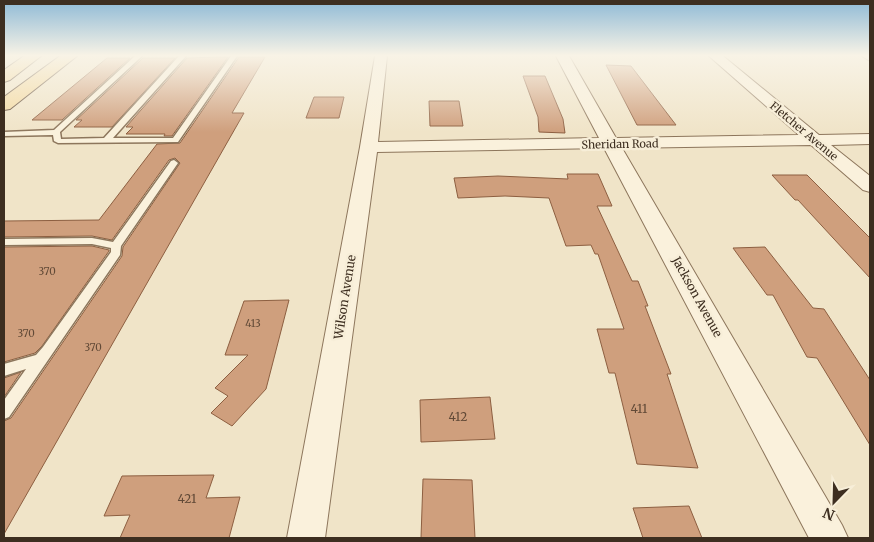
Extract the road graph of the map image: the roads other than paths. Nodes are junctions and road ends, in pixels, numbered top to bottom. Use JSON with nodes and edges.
{"nodes":[{"id":1,"x":36,"y":81,"type":"edge"},
{"id":2,"x":111,"y":81,"type":"edge"},
{"id":3,"x":160,"y":81,"type":"edge"},
{"id":4,"x":216,"y":81,"type":"edge"},
{"id":5,"x":378,"y":81,"type":"edge"},
{"id":6,"x":576,"y":81,"type":"edge"},
{"id":7,"x":745,"y":81,"type":"edge"},
{"id":8,"x":4,"y":105,"type":"edge"},
{"id":9,"x":56,"y":132,"type":"junction"},
{"id":10,"x":4,"y":134,"type":"edge"},
{"id":11,"x":870,"y":139,"type":"edge"},
{"id":12,"x":107,"y":140,"type":"junction"},
{"id":13,"x":814,"y":140,"type":"junction"},
{"id":14,"x":613,"y":145,"type":"junction"},
{"id":15,"x":369,"y":147,"type":"junction"},
{"id":16,"x":174,"y":163,"type":"dead end"},
{"id":17,"x":870,"y":186,"type":"edge"},
{"id":18,"x":4,"y":242,"type":"edge"},
{"id":19,"x":116,"y":246,"type":"junction"},
{"id":20,"x":40,"y":360,"type":"junction"},
{"id":21,"x":4,"y":370,"type":"edge"},
{"id":22,"x":4,"y":412,"type":"edge"},
{"id":23,"x":306,"y":538,"type":"edge"},
{"id":24,"x":829,"y":538,"type":"edge"}],
"edges":[{"from":1,"to":8,"type":"main road"},
{"from":2,"to":9,"type":"lane"},
{"from":3,"to":12,"type":"lane"},
{"from":4,"to":12,"type":"lane"},
{"from":5,"to":15,"type":"street","name":"Wilson Avenue"},
{"from":6,"to":14,"type":"street","name":"Jackson Avenue"},
{"from":7,"to":13,"type":"street","name":"Fletcher Avenue"},
{"from":9,"to":10,"type":"lane"},
{"from":9,"to":12,"type":"lane"},
{"from":11,"to":13,"type":"street","name":"Sheridan Road"},
{"from":13,"to":14,"type":"street","name":"Sheridan Road"},
{"from":13,"to":17,"type":"street","name":"Fletcher Avenue"},
{"from":14,"to":15,"type":"street","name":"Sheridan Road"},
{"from":14,"to":24,"type":"street","name":"Jackson Avenue"},
{"from":15,"to":23,"type":"street","name":"Wilson Avenue"},
{"from":16,"to":19,"type":"lane"},
{"from":18,"to":19,"type":"lane"},
{"from":19,"to":20,"type":"lane"},
{"from":20,"to":21,"type":"lane"},
{"from":20,"to":22,"type":"lane"}]}
